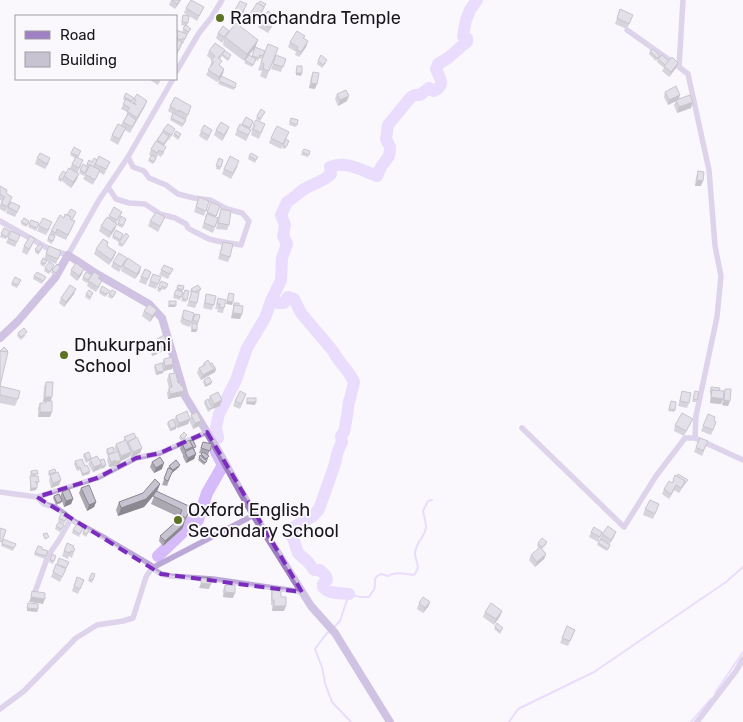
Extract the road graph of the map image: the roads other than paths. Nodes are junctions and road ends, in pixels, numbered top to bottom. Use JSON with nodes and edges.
{"nodes":[{"id":1,"x":222,"y":0,"type":"edge"},
{"id":2,"x":683,"y":0,"type":"edge"},
{"id":3,"x":627,"y":30,"type":"dead end"},
{"id":4,"x":679,"y":67,"type":"junction"},
{"id":5,"x":178,"y":69,"type":"edge"},
{"id":6,"x":171,"y":80,"type":"edge"},
{"id":7,"x":128,"y":157,"type":"junction"},
{"id":8,"x":108,"y":187,"type":"junction"},
{"id":9,"x":0,"y":221,"type":"edge"},
{"id":10,"x":68,"y":255,"type":"junction"},
{"id":11,"x":0,"y":338,"type":"edge"},
{"id":12,"x":522,"y":428,"type":"dead end"},
{"id":13,"x":207,"y":432,"type":"junction"},
{"id":14,"x":695,"y":438,"type":"junction"},
{"id":15,"x":743,"y":460,"type":"edge"},
{"id":16,"x":0,"y":492,"type":"edge"},
{"id":17,"x":37,"y":497,"type":"junction"},
{"id":18,"x":254,"y":515,"type":"junction"},
{"id":19,"x":70,"y":519,"type":"junction"},
{"id":20,"x":152,"y":568,"type":"junction"},
{"id":21,"x":35,"y":592,"type":"edge"},
{"id":22,"x":302,"y":592,"type":"junction"},
{"id":23,"x":743,"y":659,"type":"edge"},
{"id":24,"x":0,"y":709,"type":"edge"},
{"id":25,"x":390,"y":722,"type":"edge"},
{"id":26,"x":697,"y":722,"type":"edge"}],
"edges":[{"from":1,"to":5,"type":"street"},
{"from":2,"to":4,"type":"street"},
{"from":3,"to":4,"type":"street"},
{"from":4,"to":14,"type":"street"},
{"from":6,"to":7,"type":"street"},
{"from":7,"to":8,"type":"street"},
{"from":7,"to":8,"type":"street"},
{"from":8,"to":10,"type":"street"},
{"from":9,"to":10,"type":"street"},
{"from":10,"to":11,"type":"street"},
{"from":10,"to":13,"type":"street"},
{"from":12,"to":14,"type":"street"},
{"from":13,"to":17,"type":"street"},
{"from":13,"to":18,"type":"street"},
{"from":14,"to":15,"type":"street"},
{"from":16,"to":17,"type":"street"},
{"from":17,"to":19,"type":"street"},
{"from":18,"to":20,"type":"street"},
{"from":18,"to":22,"type":"street"},
{"from":19,"to":20,"type":"street"},
{"from":19,"to":21,"type":"street"},
{"from":20,"to":22,"type":"street"},
{"from":20,"to":24,"type":"street"},
{"from":22,"to":25,"type":"street"},
{"from":23,"to":26,"type":"street"}]}
